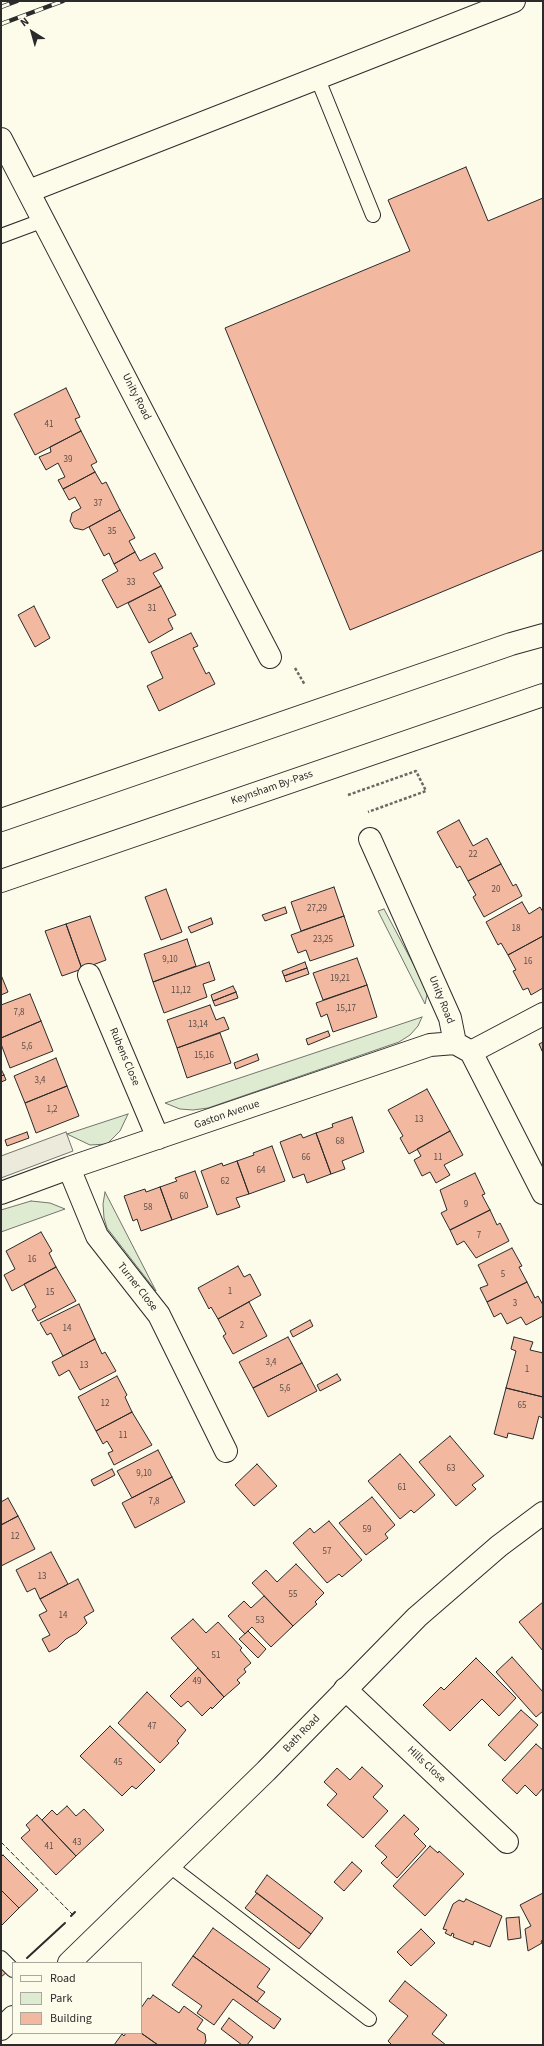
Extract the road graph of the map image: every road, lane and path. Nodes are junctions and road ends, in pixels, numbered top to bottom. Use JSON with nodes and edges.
{"nodes":[{"id":1,"x":514,"y":1,"type":"edge"},
{"id":2,"x":317,"y":77,"type":"junction"},
{"id":3,"x":1,"y":139,"type":"edge"},
{"id":4,"x":29,"y":191,"type":"junction"},
{"id":5,"x":373,"y":215,"type":"dead end"},
{"id":6,"x":44,"y":220,"type":"junction"},
{"id":7,"x":1,"y":236,"type":"edge"},
{"id":8,"x":543,"y":635,"type":"edge"},
{"id":9,"x":270,"y":657,"type":"dead end"},
{"id":10,"x":292,"y":662,"type":"dead end"},
{"id":11,"x":304,"y":686,"type":"dead end"},
{"id":12,"x":543,"y":695,"type":"edge"},
{"id":13,"x":348,"y":795,"type":"dead end"},
{"id":14,"x":1,"y":820,"type":"edge"},
{"id":15,"x":370,"y":839,"type":"joint"},
{"id":16,"x":1,"y":881,"type":"edge"},
{"id":17,"x":89,"y":975,"type":"dead end"},
{"id":18,"x":543,"y":1014,"type":"edge"},
{"id":19,"x":463,"y":1048,"type":"junction"},
{"id":20,"x":158,"y":1138,"type":"junction"},
{"id":21,"x":69,"y":1168,"type":"junction"},
{"id":22,"x":1,"y":1193,"type":"edge"},
{"id":23,"x":543,"y":1193,"type":"edge"},
{"id":24,"x":226,"y":1451,"type":"dead end"},
{"id":25,"x":543,"y":1513,"type":"edge"},
{"id":26,"x":345,"y":1689,"type":"junction"},
{"id":27,"x":507,"y":1842,"type":"dead end"},
{"id":28,"x":170,"y":1866,"type":"junction"},
{"id":29,"x":1,"y":1958,"type":"edge"},
{"id":30,"x":70,"y":1962,"type":"edge"},
{"id":31,"x":12,"y":1969,"type":"edge"},
{"id":32,"x":12,"y":2018,"type":"edge"},
{"id":33,"x":369,"y":2019,"type":"dead end"},
{"id":34,"x":1,"y":2029,"type":"edge"}],
"edges":[{"from":1,"to":2,"type":"main road"},
{"from":2,"to":4,"type":"main road"},
{"from":2,"to":5,"type":"lane"},
{"from":3,"to":4,"type":"main road","name":"Unity Road"},
{"from":4,"to":6,"type":"main road","name":"Unity Road"},
{"from":6,"to":7,"type":"lane"},
{"from":6,"to":9,"type":"main road","name":"Unity Road"},
{"from":8,"to":14,"type":"main road"},
{"from":10,"to":11,"type":"path"},
{"from":12,"to":16,"type":"main road","name":"Keynsham By-Pass"},
{"from":13,"to":15,"type":"path"},
{"from":15,"to":19,"type":"main road","name":"Unity Road"},
{"from":17,"to":20,"type":"main road","name":"Rubens Close"},
{"from":18,"to":19,"type":"main road"},
{"from":19,"to":20,"type":"main road","name":"Gaston Avenue"},
{"from":19,"to":23,"type":"main road","name":"Unity Road"},
{"from":20,"to":21,"type":"main road","name":"Gaston Avenue"},
{"from":21,"to":22,"type":"main road","name":"Gaston Avenue"},
{"from":21,"to":24,"type":"main road","name":"Turner Close"},
{"from":25,"to":26,"type":"main road","name":"Bath Road"},
{"from":26,"to":27,"type":"main road","name":"Hills Close"},
{"from":26,"to":28,"type":"main road","name":"Bath Road"},
{"from":28,"to":30,"type":"main road","name":"Bath Road"},
{"from":28,"to":33,"type":"lane"},
{"from":29,"to":31,"type":"lane"},
{"from":32,"to":34,"type":"main road"}]}
